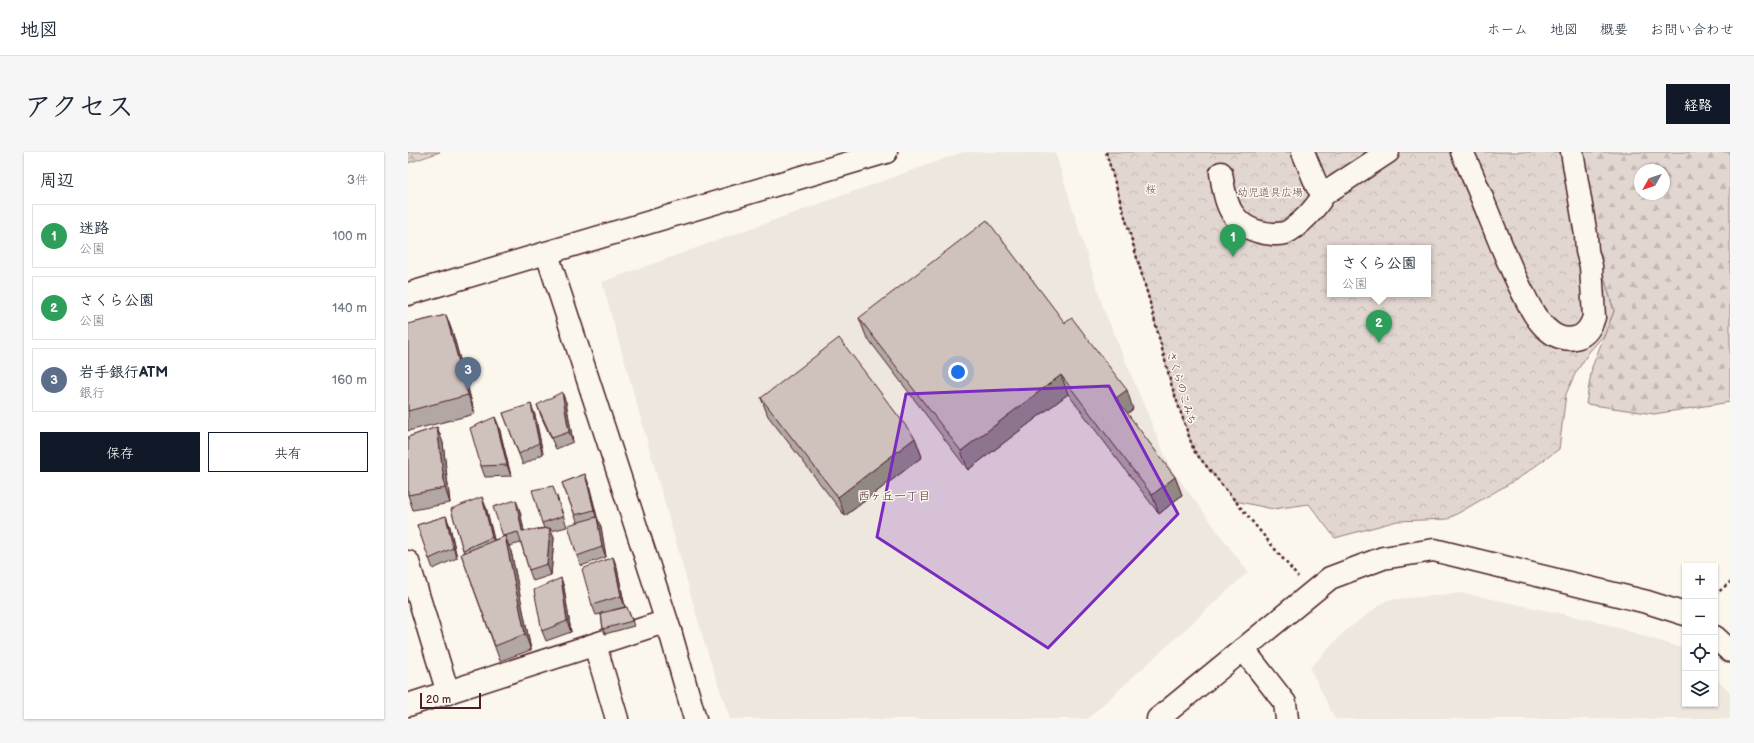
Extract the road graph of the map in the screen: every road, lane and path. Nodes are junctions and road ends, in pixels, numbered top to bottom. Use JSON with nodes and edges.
{"nodes":[{"id":1,"x":886,"y":152,"type":"edge"},
{"id":2,"x":1106,"y":152,"type":"edge"},
{"id":3,"x":1303,"y":152,"type":"edge"},
{"id":4,"x":1388,"y":152,"type":"edge"},
{"id":5,"x":1462,"y":152,"type":"edge"},
{"id":6,"x":1572,"y":152,"type":"edge"},
{"id":7,"x":1221,"y":173,"type":"dead end"},
{"id":8,"x":1324,"y":194,"type":"junction"},
{"id":9,"x":547,"y":254,"type":"junction"},
{"id":10,"x":408,"y":294,"type":"edge"},
{"id":11,"x":408,"y":562,"type":"edge"},
{"id":12,"x":1730,"y":582,"type":"edge"},
{"id":13,"x":1718,"y":592,"type":"edge"},
{"id":14,"x":1311,"y":593,"type":"junction"},
{"id":15,"x":1682,"y":613,"type":"edge"},
{"id":16,"x":670,"y":631,"type":"junction"},
{"id":17,"x":1718,"y":640,"type":"edge"},
{"id":18,"x":595,"y":645,"type":"junction"},
{"id":19,"x":1243,"y":649,"type":"junction"},
{"id":20,"x":1730,"y":650,"type":"edge"},
{"id":21,"x":448,"y":693,"type":"junction"},
{"id":22,"x":408,"y":706,"type":"edge"},
{"id":23,"x":617,"y":719,"type":"edge"},
{"id":24,"x":695,"y":719,"type":"edge"},
{"id":25,"x":1158,"y":719,"type":"edge"},
{"id":26,"x":1287,"y":719,"type":"edge"}],
"edges":[{"from":1,"to":9,"type":"street"},
{"from":2,"to":14,"type":"path","name":"さくらのこみち"},
{"from":3,"to":8,"type":"street"},
{"from":4,"to":8,"type":"street"},
{"from":5,"to":6,"type":"street"},
{"from":7,"to":8,"type":"street"},
{"from":9,"to":10,"type":"street"},
{"from":9,"to":16,"type":"street"},
{"from":11,"to":21,"type":"street"},
{"from":12,"to":13,"type":"path"},
{"from":14,"to":15,"type":"street"},
{"from":14,"to":19,"type":"street"},
{"from":16,"to":18,"type":"street"},
{"from":16,"to":24,"type":"street"},
{"from":17,"to":20,"type":"street"},
{"from":18,"to":21,"type":"street"},
{"from":18,"to":23,"type":"street"},
{"from":19,"to":25,"type":"street"},
{"from":19,"to":26,"type":"street"},
{"from":21,"to":22,"type":"street"}]}
